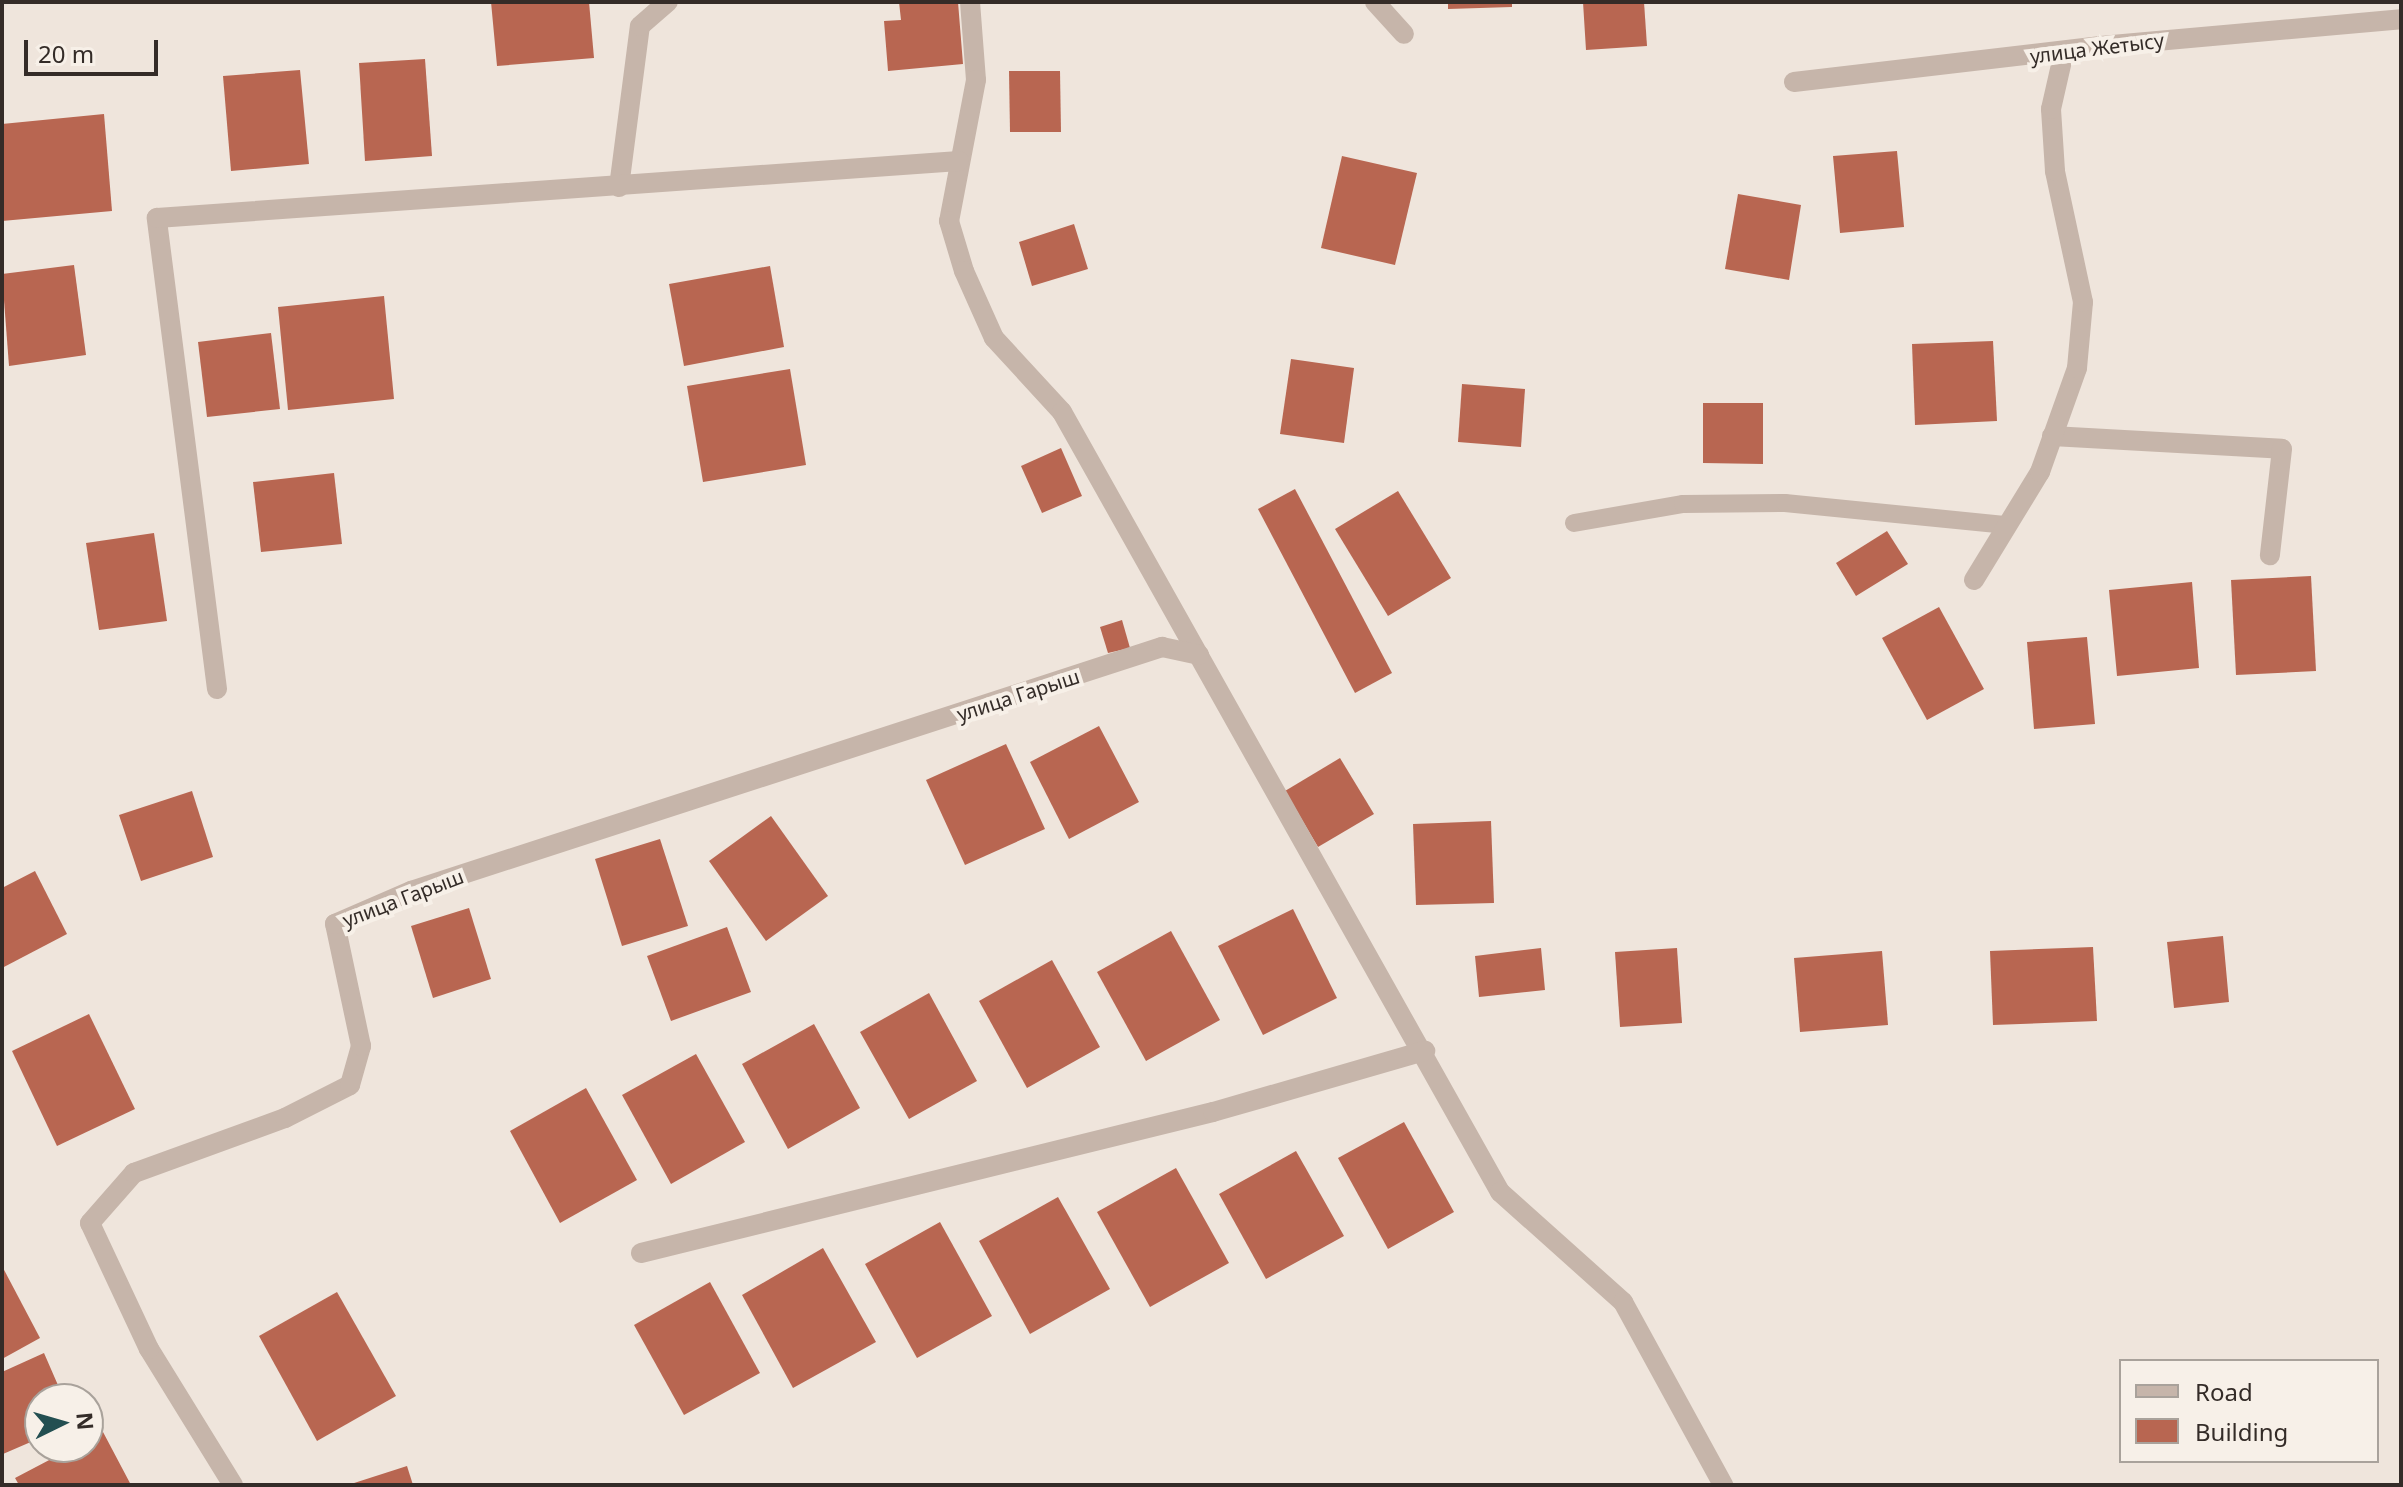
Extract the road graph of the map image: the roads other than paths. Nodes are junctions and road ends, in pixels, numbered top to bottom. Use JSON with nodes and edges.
{"nodes":[{"id":1,"x":668,"y":2,"type":"edge"},
{"id":2,"x":970,"y":2,"type":"edge"},
{"id":3,"x":1375,"y":2,"type":"edge"},
{"id":4,"x":2401,"y":19,"type":"edge"},
{"id":5,"x":1404,"y":34,"type":"dead end"},
{"id":6,"x":2064,"y":52,"type":"junction"},
{"id":7,"x":1794,"y":82,"type":"dead end"},
{"id":8,"x":959,"y":161,"type":"junction"},
{"id":9,"x":619,"y":187,"type":"junction"},
{"id":10,"x":2052,"y":436,"type":"junction"},
{"id":11,"x":1574,"y":523,"type":"dead end"},
{"id":12,"x":2007,"y":525,"type":"junction"},
{"id":13,"x":2270,"y":555,"type":"dead end"},
{"id":14,"x":1974,"y":580,"type":"dead end"},
{"id":15,"x":1199,"y":655,"type":"junction"},
{"id":16,"x":217,"y":689,"type":"dead end"},
{"id":17,"x":1425,"y":1051,"type":"junction"},
{"id":18,"x":641,"y":1253,"type":"dead end"},
{"id":19,"x":233,"y":1485,"type":"edge"},
{"id":20,"x":1723,"y":1485,"type":"edge"}],
"edges":[{"from":1,"to":9,"type":"street"},
{"from":2,"to":8,"type":"street"},
{"from":3,"to":5,"type":"street"},
{"from":4,"to":6,"type":"street","name":"улица Жетысу"},
{"from":6,"to":7,"type":"street","name":"улица Жетысу"},
{"from":6,"to":10,"type":"street"},
{"from":8,"to":9,"type":"street"},
{"from":8,"to":15,"type":"street"},
{"from":9,"to":16,"type":"street"},
{"from":10,"to":12,"type":"street"},
{"from":10,"to":13,"type":"street"},
{"from":11,"to":12,"type":"lane"},
{"from":12,"to":14,"type":"street"},
{"from":15,"to":17,"type":"street"},
{"from":15,"to":19,"type":"street","name":"улица Гарыш"},
{"from":17,"to":18,"type":"street"},
{"from":17,"to":20,"type":"street"}]}
